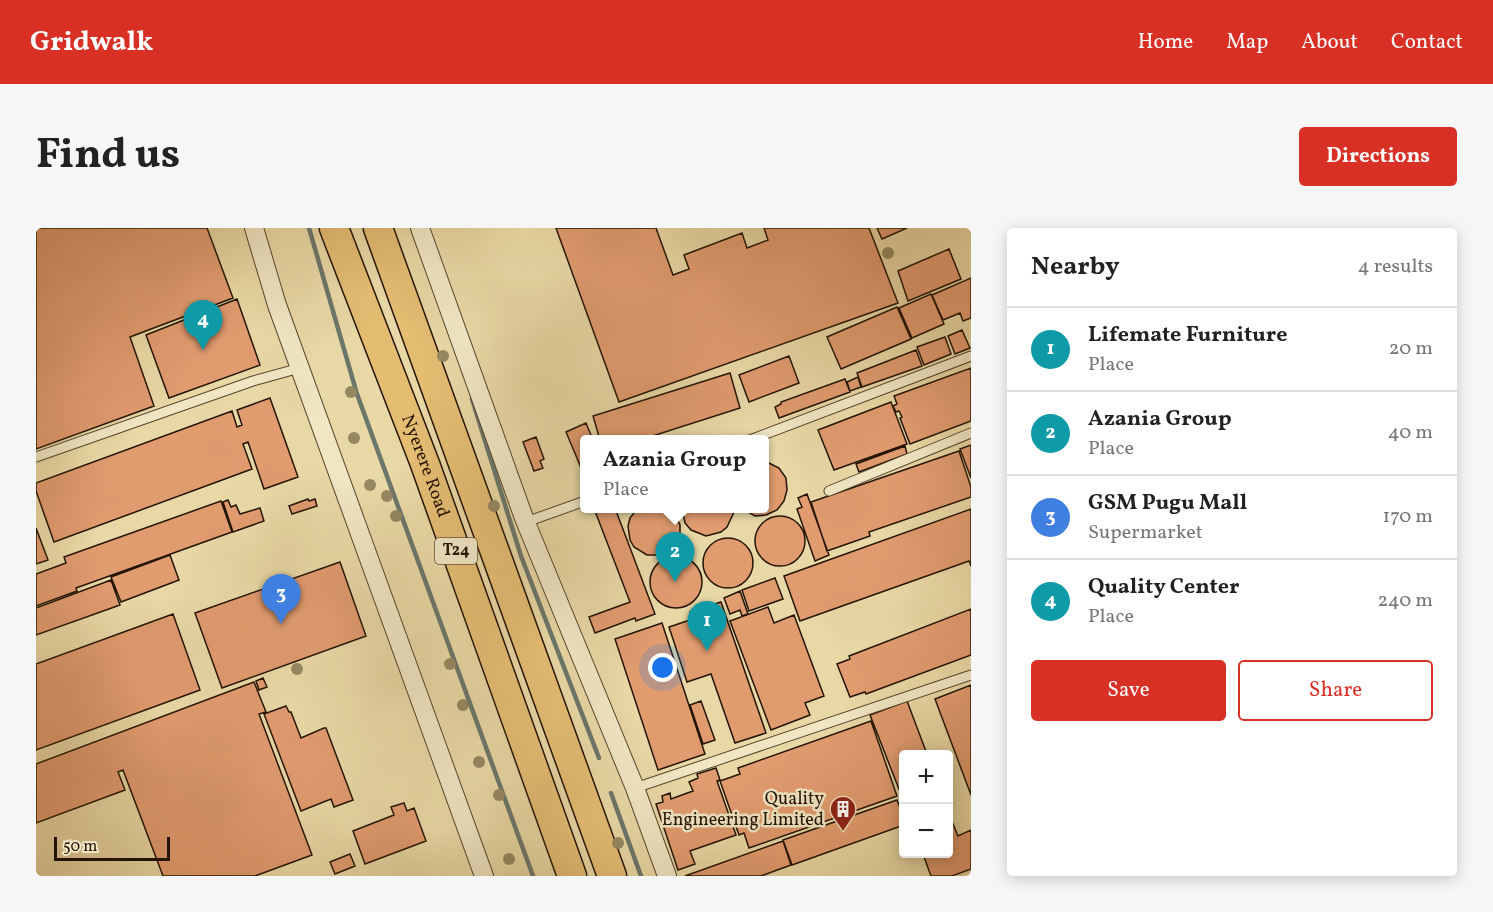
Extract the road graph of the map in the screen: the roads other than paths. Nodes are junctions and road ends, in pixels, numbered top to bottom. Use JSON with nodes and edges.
{"nodes":[{"id":1,"x":254,"y":228,"type":"edge"},
{"id":2,"x":334,"y":228,"type":"edge"},
{"id":3,"x":378,"y":228,"type":"edge"},
{"id":4,"x":420,"y":228,"type":"edge"},
{"id":5,"x":971,"y":356,"type":"edge"},
{"id":6,"x":300,"y":368,"type":"junction"},
{"id":7,"x":971,"y":433,"type":"edge"},
{"id":8,"x":763,"y":435,"type":"edge"},
{"id":9,"x":36,"y":457,"type":"edge"},
{"id":10,"x":829,"y":491,"type":"dead end"},
{"id":11,"x":580,"y":503,"type":"edge"},
{"id":12,"x":526,"y":522,"type":"junction"},
{"id":13,"x":971,"y":675,"type":"edge"},
{"id":14,"x":635,"y":788,"type":"junction"},
{"id":15,"x":484,"y":876,"type":"edge"},
{"id":16,"x":572,"y":876,"type":"edge"},
{"id":17,"x":612,"y":876,"type":"edge"},
{"id":18,"x":666,"y":876,"type":"edge"}],
"edges":[{"from":1,"to":6,"type":"street"},
{"from":2,"to":16,"type":"highway","name":"Nyerere Road","number":"T24"},
{"from":3,"to":17,"type":"highway","name":"Nyerere Road","number":"T24"},
{"from":4,"to":12,"type":"street"},
{"from":5,"to":8,"type":"lane"},
{"from":6,"to":9,"type":"lane"},
{"from":6,"to":15,"type":"street"},
{"from":7,"to":10,"type":"lane"},
{"from":11,"to":12,"type":"lane"},
{"from":12,"to":14,"type":"street"},
{"from":13,"to":14,"type":"lane"},
{"from":14,"to":18,"type":"street"}]}
